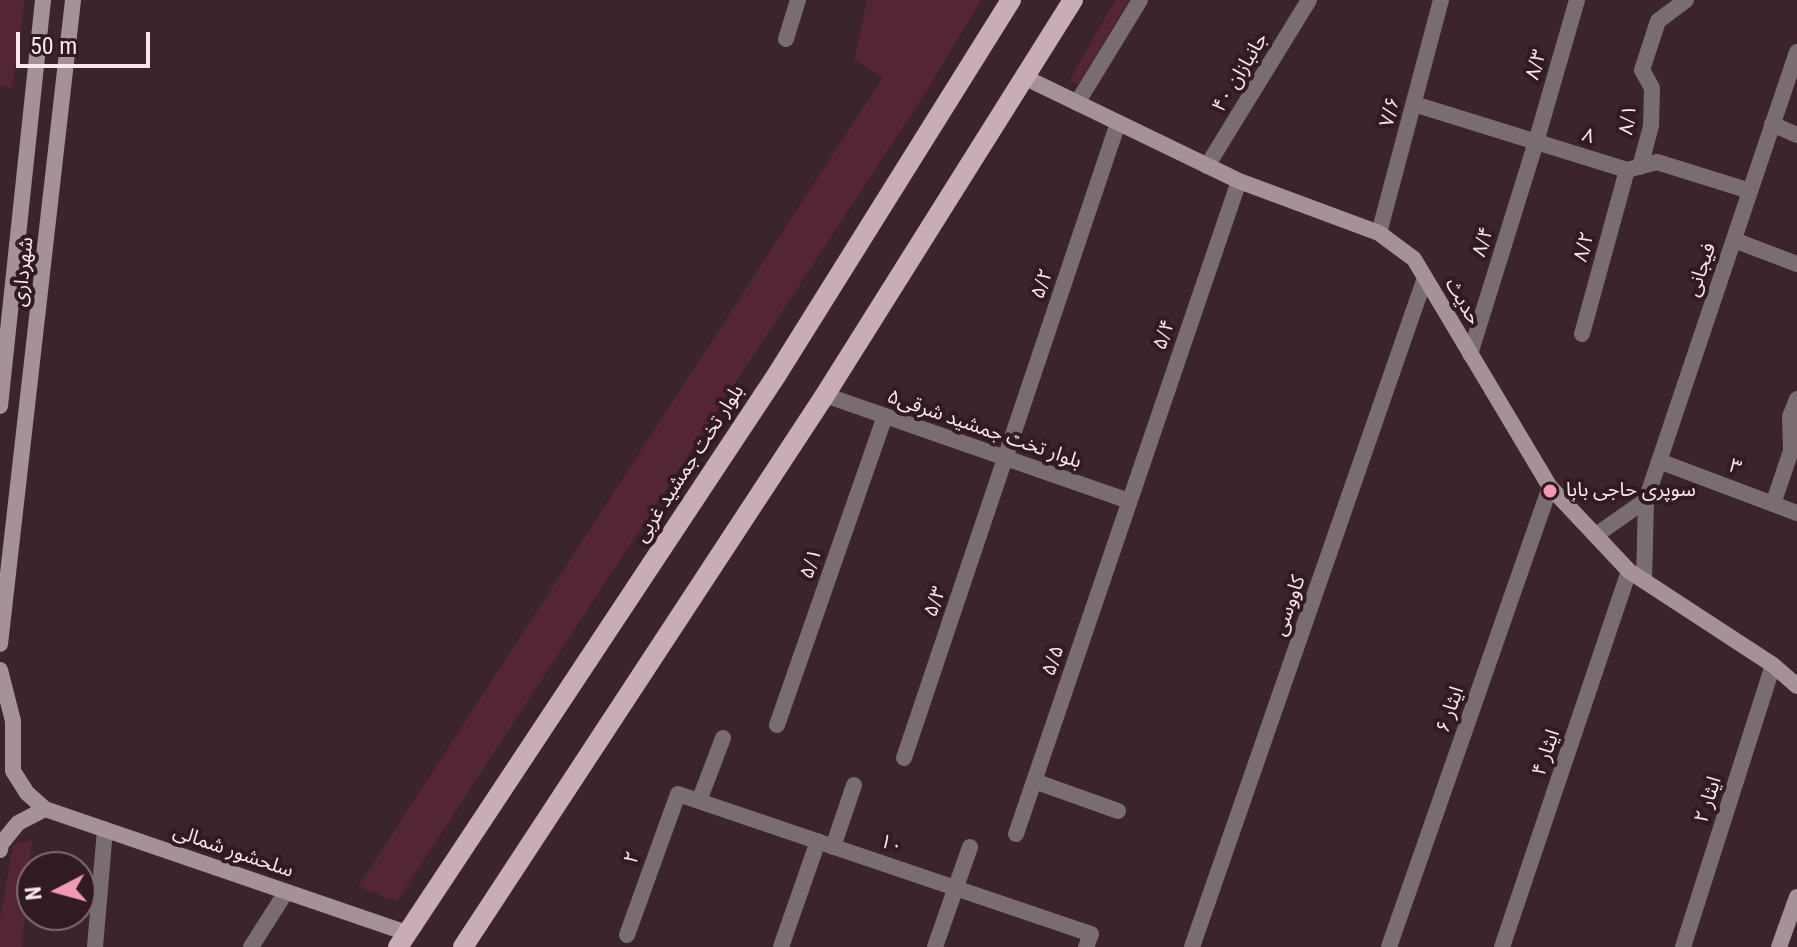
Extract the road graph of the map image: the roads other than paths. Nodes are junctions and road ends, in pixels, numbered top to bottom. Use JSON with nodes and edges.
{"nodes":[{"id":1,"x":43,"y":0,"type":"edge"},
{"id":2,"x":73,"y":0,"type":"edge"},
{"id":3,"x":798,"y":0,"type":"edge"},
{"id":4,"x":1011,"y":0,"type":"edge"},
{"id":5,"x":1073,"y":0,"type":"edge"},
{"id":6,"x":1140,"y":0,"type":"edge"},
{"id":7,"x":1309,"y":0,"type":"edge"},
{"id":8,"x":1441,"y":0,"type":"edge"},
{"id":9,"x":1577,"y":0,"type":"edge"},
{"id":10,"x":1686,"y":0,"type":"edge"},
{"id":11,"x":786,"y":39,"type":"dead end"},
{"id":12,"x":1797,"y":52,"type":"edge"},
{"id":13,"x":1026,"y":78,"type":"junction"},
{"id":14,"x":1077,"y":103,"type":"junction"},
{"id":15,"x":1414,"y":104,"type":"junction"},
{"id":16,"x":1118,"y":123,"type":"junction"},
{"id":17,"x":1772,"y":124,"type":"junction"},
{"id":18,"x":1797,"y":135,"type":"edge"},
{"id":19,"x":1536,"y":142,"type":"junction"},
{"id":20,"x":1207,"y":166,"type":"junction"},
{"id":21,"x":1634,"y":168,"type":"junction"},
{"id":22,"x":1239,"y":181,"type":"junction"},
{"id":23,"x":1750,"y":191,"type":"junction"},
{"id":24,"x":1379,"y":233,"type":"junction"},
{"id":25,"x":1734,"y":240,"type":"junction"},
{"id":26,"x":1797,"y":264,"type":"edge"},
{"id":27,"x":1425,"y":278,"type":"junction"},
{"id":28,"x":1582,"y":334,"type":"dead end"},
{"id":29,"x":1470,"y":354,"type":"junction"},
{"id":30,"x":825,"y":395,"type":"junction"},
{"id":31,"x":1797,"y":399,"type":"edge"},
{"id":32,"x":0,"y":406,"type":"edge"},
{"id":33,"x":885,"y":416,"type":"junction"},
{"id":34,"x":1005,"y":458,"type":"junction"},
{"id":35,"x":1659,"y":461,"type":"junction"},
{"id":36,"x":1550,"y":487,"type":"junction"},
{"id":37,"x":1646,"y":500,"type":"junction"},
{"id":38,"x":1129,"y":501,"type":"junction"},
{"id":39,"x":1773,"y":504,"type":"junction"},
{"id":40,"x":1797,"y":513,"type":"edge"},
{"id":41,"x":1596,"y":535,"type":"junction"},
{"id":42,"x":1629,"y":571,"type":"junction"},
{"id":43,"x":1644,"y":581,"type":"junction"},
{"id":44,"x":0,"y":644,"type":"edge"},
{"id":45,"x":1773,"y":665,"type":"junction"},
{"id":46,"x":0,"y":670,"type":"edge"},
{"id":47,"x":1797,"y":686,"type":"edge"},
{"id":48,"x":777,"y":725,"type":"dead end"},
{"id":49,"x":723,"y":738,"type":"dead end"},
{"id":50,"x":904,"y":758,"type":"dead end"},
{"id":51,"x":1034,"y":781,"type":"junction"},
{"id":52,"x":854,"y":785,"type":"dead end"},
{"id":53,"x":678,"y":794,"type":"joint"},
{"id":54,"x":699,"y":801,"type":"junction"},
{"id":55,"x":45,"y":809,"type":"junction"},
{"id":56,"x":1118,"y":811,"type":"dead end"},
{"id":57,"x":105,"y":830,"type":"junction"},
{"id":58,"x":1016,"y":834,"type":"dead end"},
{"id":59,"x":826,"y":844,"type":"junction"},
{"id":60,"x":970,"y":847,"type":"dead end"},
{"id":61,"x":0,"y":850,"type":"edge"},
{"id":62,"x":956,"y":888,"type":"junction"},
{"id":63,"x":286,"y":892,"type":"junction"},
{"id":64,"x":1797,"y":900,"type":"edge"},
{"id":65,"x":627,"y":935,"type":"dead end"},
{"id":66,"x":403,"y":940,"type":"edge"},
{"id":67,"x":1088,"y":941,"type":"edge"},
{"id":68,"x":469,"y":946,"type":"edge"},
{"id":69,"x":95,"y":947,"type":"edge"},
{"id":70,"x":251,"y":947,"type":"edge"},
{"id":71,"x":781,"y":947,"type":"edge"},
{"id":72,"x":935,"y":947,"type":"edge"},
{"id":73,"x":1192,"y":947,"type":"edge"},
{"id":74,"x":1389,"y":947,"type":"edge"},
{"id":75,"x":1502,"y":947,"type":"edge"},
{"id":76,"x":1683,"y":947,"type":"edge"},
{"id":77,"x":1779,"y":947,"type":"edge"}],
"edges":[{"from":1,"to":32,"type":"street","name":"شهرداری"},
{"from":2,"to":44,"type":"street","name":"شهرداری"},
{"from":3,"to":11,"type":"street"},
{"from":4,"to":66,"type":"main road","name":"بلوار تخت جمشید غربی"},
{"from":5,"to":13,"type":"main road"},
{"from":6,"to":14,"type":"street"},
{"from":7,"to":20,"type":"street","name":"۴۰ جانبازان"},
{"from":8,"to":15,"type":"street","name":"۷/۶"},
{"from":9,"to":19,"type":"street","name":"۸/۳"},
{"from":10,"to":21,"type":"street","name":"۸/۱"},
{"from":12,"to":17,"type":"street","name":"فیجانی"},
{"from":13,"to":14,"type":"street","name":"حدیث"},
{"from":13,"to":30,"type":"main road"},
{"from":14,"to":16,"type":"street","name":"حدیث"},
{"from":15,"to":19,"type":"street","name":"۸"},
{"from":15,"to":24,"type":"street","name":"۷/۶"},
{"from":16,"to":20,"type":"street","name":"حدیث"},
{"from":16,"to":34,"type":"street","name":"۵/۲"},
{"from":17,"to":18,"type":"street"},
{"from":17,"to":23,"type":"street","name":"فیجانی"},
{"from":19,"to":21,"type":"street","name":"۸"},
{"from":19,"to":29,"type":"street","name":"۸/۴"},
{"from":20,"to":22,"type":"street","name":"حدیث"},
{"from":21,"to":23,"type":"street","name":"۸"},
{"from":21,"to":28,"type":"street","name":"۸/۲"},
{"from":22,"to":24,"type":"street","name":"حدیث"},
{"from":22,"to":38,"type":"street","name":"۵/۴"},
{"from":23,"to":25,"type":"street","name":"فیجانی"},
{"from":24,"to":27,"type":"street","name":"حدیث"},
{"from":25,"to":26,"type":"street"},
{"from":25,"to":35,"type":"street","name":"فیجانی"},
{"from":27,"to":29,"type":"street","name":"حدیث"},
{"from":27,"to":73,"type":"street","name":"کاووسی"},
{"from":29,"to":36,"type":"street","name":"حدیث"},
{"from":30,"to":33,"type":"street","name":"بلوار تخت جمشید شرقی۵"},
{"from":30,"to":68,"type":"main road"},
{"from":31,"to":39,"type":"street"},
{"from":33,"to":34,"type":"street","name":"بلوار تخت جمشید شرقی۵"},
{"from":33,"to":48,"type":"street","name":"۵/۱"},
{"from":34,"to":38,"type":"street","name":"بلوار تخت جمشید شرقی۵"},
{"from":34,"to":50,"type":"street","name":"۵/۳"},
{"from":35,"to":37,"type":"street","name":"فیجانی"},
{"from":35,"to":39,"type":"street","name":"۳"},
{"from":36,"to":41,"type":"street","name":"حدیث"},
{"from":36,"to":74,"type":"street","name":"ایثار ۶"},
{"from":37,"to":41,"type":"street"},
{"from":37,"to":43,"type":"street","name":"فیجانی"},
{"from":38,"to":51,"type":"street","name":"۵/۵"},
{"from":39,"to":40,"type":"street","name":"۳"},
{"from":41,"to":42,"type":"street","name":"حدیث"},
{"from":42,"to":43,"type":"street","name":"حدیث"},
{"from":42,"to":75,"type":"street","name":"ایثار ۴"},
{"from":43,"to":45,"type":"street","name":"حدیث"},
{"from":45,"to":47,"type":"street","name":"حدیث"},
{"from":45,"to":76,"type":"street","name":"ایثار ۲"},
{"from":46,"to":55,"type":"street"},
{"from":49,"to":54,"type":"street"},
{"from":51,"to":56,"type":"street"},
{"from":51,"to":58,"type":"street","name":"۵/۵"},
{"from":52,"to":59,"type":"street"},
{"from":53,"to":54,"type":"street","name":"۱۰"},
{"from":53,"to":65,"type":"street","name":"۲"},
{"from":54,"to":59,"type":"street","name":"۱۰"},
{"from":55,"to":57,"type":"street","name":"سلحشور شمالی"},
{"from":55,"to":61,"type":"street"},
{"from":57,"to":63,"type":"street","name":"سلحشور شمالی"},
{"from":57,"to":69,"type":"street"},
{"from":59,"to":62,"type":"street","name":"۱۰"},
{"from":59,"to":71,"type":"street"},
{"from":60,"to":62,"type":"street"},
{"from":62,"to":67,"type":"street","name":"۱۰"},
{"from":62,"to":72,"type":"street"},
{"from":63,"to":66,"type":"street","name":"سلحشور شمالی"},
{"from":63,"to":70,"type":"street"},
{"from":64,"to":77,"type":"street"}]}
